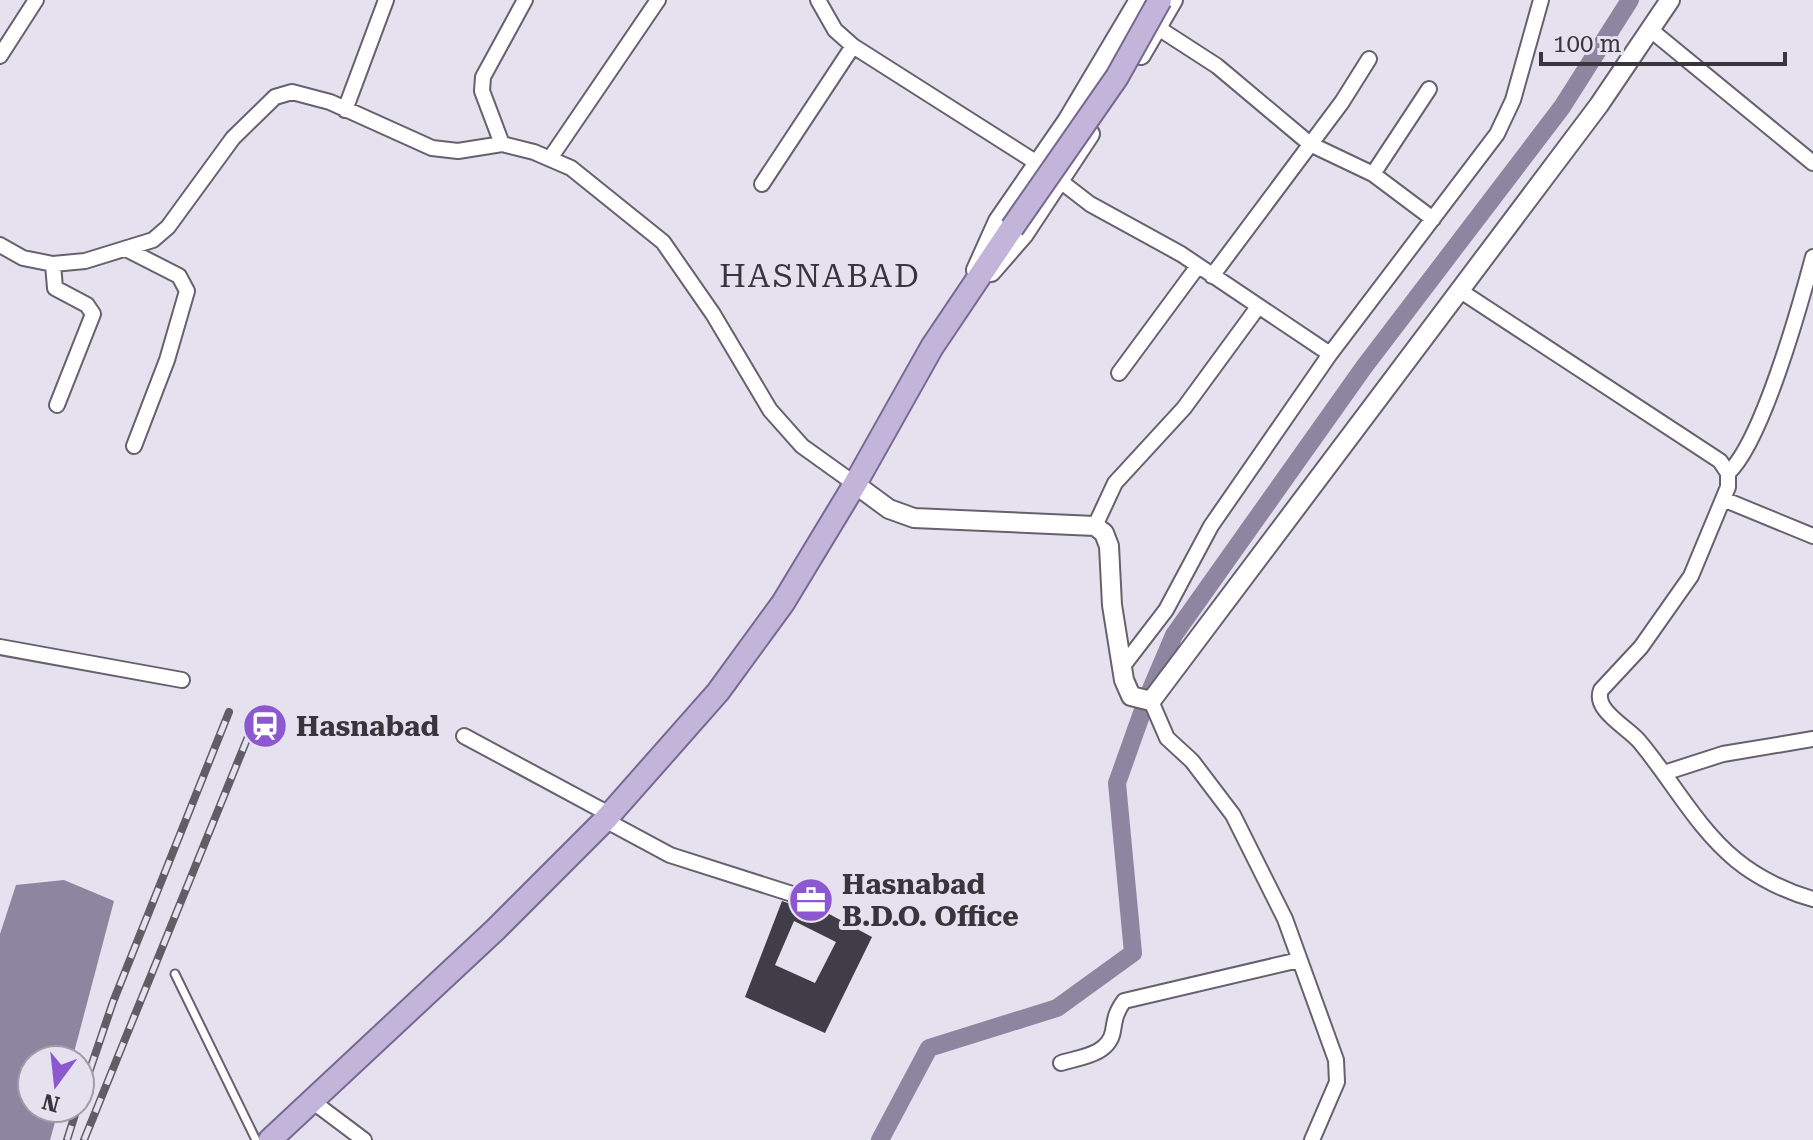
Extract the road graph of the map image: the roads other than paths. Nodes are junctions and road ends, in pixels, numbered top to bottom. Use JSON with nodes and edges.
{"nodes":[{"id":1,"x":36,"y":0,"type":"edge"},
{"id":2,"x":386,"y":0,"type":"edge"},
{"id":3,"x":525,"y":0,"type":"edge"},
{"id":4,"x":658,"y":0,"type":"edge"},
{"id":5,"x":818,"y":0,"type":"edge"},
{"id":6,"x":1160,"y":0,"type":"edge"},
{"id":7,"x":1173,"y":0,"type":"edge"},
{"id":8,"x":1541,"y":0,"type":"edge"},
{"id":9,"x":1670,"y":0,"type":"edge"},
{"id":10,"x":1136,"y":4,"type":"edge"},
{"id":11,"x":1157,"y":28,"type":"junction"},
{"id":12,"x":1652,"y":31,"type":"junction"},
{"id":13,"x":853,"y":46,"type":"junction"},
{"id":14,"x":0,"y":56,"type":"edge"},
{"id":15,"x":1369,"y":59,"type":"dead end"},
{"id":16,"x":1429,"y":89,"type":"dead end"},
{"id":17,"x":345,"y":110,"type":"junction"},
{"id":18,"x":502,"y":144,"type":"junction"},
{"id":19,"x":1310,"y":144,"type":"junction"},
{"id":20,"x":551,"y":157,"type":"junction"},
{"id":21,"x":1037,"y":163,"type":"junction"},
{"id":22,"x":1813,"y":163,"type":"edge"},
{"id":23,"x":1373,"y":174,"type":"junction"},
{"id":24,"x":1060,"y":180,"type":"junction"},
{"id":25,"x":762,"y":184,"type":"dead end"},
{"id":26,"x":1433,"y":219,"type":"junction"},
{"id":27,"x":0,"y":245,"type":"edge"},
{"id":28,"x":126,"y":249,"type":"junction"},
{"id":29,"x":1813,"y":257,"type":"edge"},
{"id":30,"x":53,"y":264,"type":"junction"},
{"id":31,"x":1198,"y":266,"type":"junction"},
{"id":32,"x":1212,"y":276,"type":"junction"},
{"id":33,"x":1459,"y":290,"type":"junction"},
{"id":34,"x":967,"y":291,"type":"junction"},
{"id":35,"x":1258,"y":307,"type":"junction"},
{"id":36,"x":1330,"y":354,"type":"junction"},
{"id":37,"x":1119,"y":373,"type":"dead end"},
{"id":38,"x":57,"y":405,"type":"dead end"},
{"id":39,"x":134,"y":446,"type":"dead end"},
{"id":40,"x":1728,"y":473,"type":"junction"},
{"id":41,"x":855,"y":484,"type":"junction"},
{"id":42,"x":1723,"y":499,"type":"junction"},
{"id":43,"x":1095,"y":526,"type":"junction"},
{"id":44,"x":1813,"y":536,"type":"edge"},
{"id":45,"x":0,"y":647,"type":"edge"},
{"id":46,"x":1123,"y":666,"type":"junction"},
{"id":47,"x":182,"y":680,"type":"dead end"},
{"id":48,"x":1151,"y":701,"type":"junction"},
{"id":49,"x":464,"y":736,"type":"dead end"},
{"id":50,"x":1813,"y":739,"type":"edge"},
{"id":51,"x":1664,"y":773,"type":"junction"},
{"id":52,"x":607,"y":817,"type":"junction"},
{"id":53,"x":1813,"y":899,"type":"edge"},
{"id":54,"x":811,"y":900,"type":"dead end"},
{"id":55,"x":1299,"y":960,"type":"junction"},
{"id":56,"x":175,"y":974,"type":"dead end"},
{"id":57,"x":1061,"y":1063,"type":"dead end"},
{"id":58,"x":312,"y":1101,"type":"junction"},
{"id":59,"x":256,"y":1140,"type":"edge"},
{"id":60,"x":270,"y":1140,"type":"edge"},
{"id":61,"x":364,"y":1140,"type":"edge"},
{"id":62,"x":1312,"y":1140,"type":"edge"}],
"edges":[{"from":1,"to":14,"type":"street"},
{"from":2,"to":17,"type":"street"},
{"from":3,"to":18,"type":"street"},
{"from":4,"to":20,"type":"street"},
{"from":5,"to":13,"type":"street"},
{"from":6,"to":34,"type":"main road","bridge":true},
{"from":7,"to":11,"type":"street"},
{"from":8,"to":26,"type":"street"},
{"from":9,"to":12,"type":"street"},
{"from":10,"to":11,"type":"street"},
{"from":10,"to":21,"type":"street"},
{"from":11,"to":19,"type":"street"},
{"from":11,"to":24,"type":"street"},
{"from":12,"to":22,"type":"street"},
{"from":12,"to":33,"type":"street"},
{"from":13,"to":21,"type":"street"},
{"from":13,"to":25,"type":"street"},
{"from":15,"to":19,"type":"street"},
{"from":16,"to":23,"type":"street"},
{"from":17,"to":18,"type":"street"},
{"from":17,"to":28,"type":"street"},
{"from":18,"to":20,"type":"street"},
{"from":19,"to":23,"type":"street"},
{"from":19,"to":32,"type":"street"},
{"from":20,"to":41,"type":"street"},
{"from":21,"to":24,"type":"street"},
{"from":21,"to":34,"type":"street"},
{"from":23,"to":26,"type":"street"},
{"from":24,"to":31,"type":"street"},
{"from":24,"to":34,"type":"street"},
{"from":26,"to":36,"type":"street"},
{"from":27,"to":30,"type":"street"},
{"from":28,"to":30,"type":"street"},
{"from":28,"to":39,"type":"street"},
{"from":29,"to":40,"type":"street"},
{"from":30,"to":38,"type":"street"},
{"from":31,"to":32,"type":"street"},
{"from":31,"to":37,"type":"street"},
{"from":32,"to":35,"type":"street"},
{"from":33,"to":40,"type":"street"},
{"from":33,"to":48,"type":"street"},
{"from":34,"to":41,"type":"main road"},
{"from":35,"to":36,"type":"street"},
{"from":35,"to":43,"type":"street"},
{"from":36,"to":46,"type":"street"},
{"from":40,"to":42,"type":"street"},
{"from":41,"to":43,"type":"street"},
{"from":41,"to":52,"type":"main road"},
{"from":42,"to":44,"type":"street"},
{"from":42,"to":51,"type":"street"},
{"from":43,"to":46,"type":"street"},
{"from":45,"to":47,"type":"street"},
{"from":46,"to":48,"type":"street"},
{"from":48,"to":55,"type":"street"},
{"from":49,"to":52,"type":"street"},
{"from":50,"to":51,"type":"street"},
{"from":51,"to":53,"type":"street"},
{"from":52,"to":54,"type":"street"},
{"from":52,"to":58,"type":"main road"},
{"from":55,"to":57,"type":"street"},
{"from":55,"to":62,"type":"street"},
{"from":56,"to":59,"type":"lane"},
{"from":58,"to":60,"type":"main road"},
{"from":58,"to":61,"type":"street"}]}
